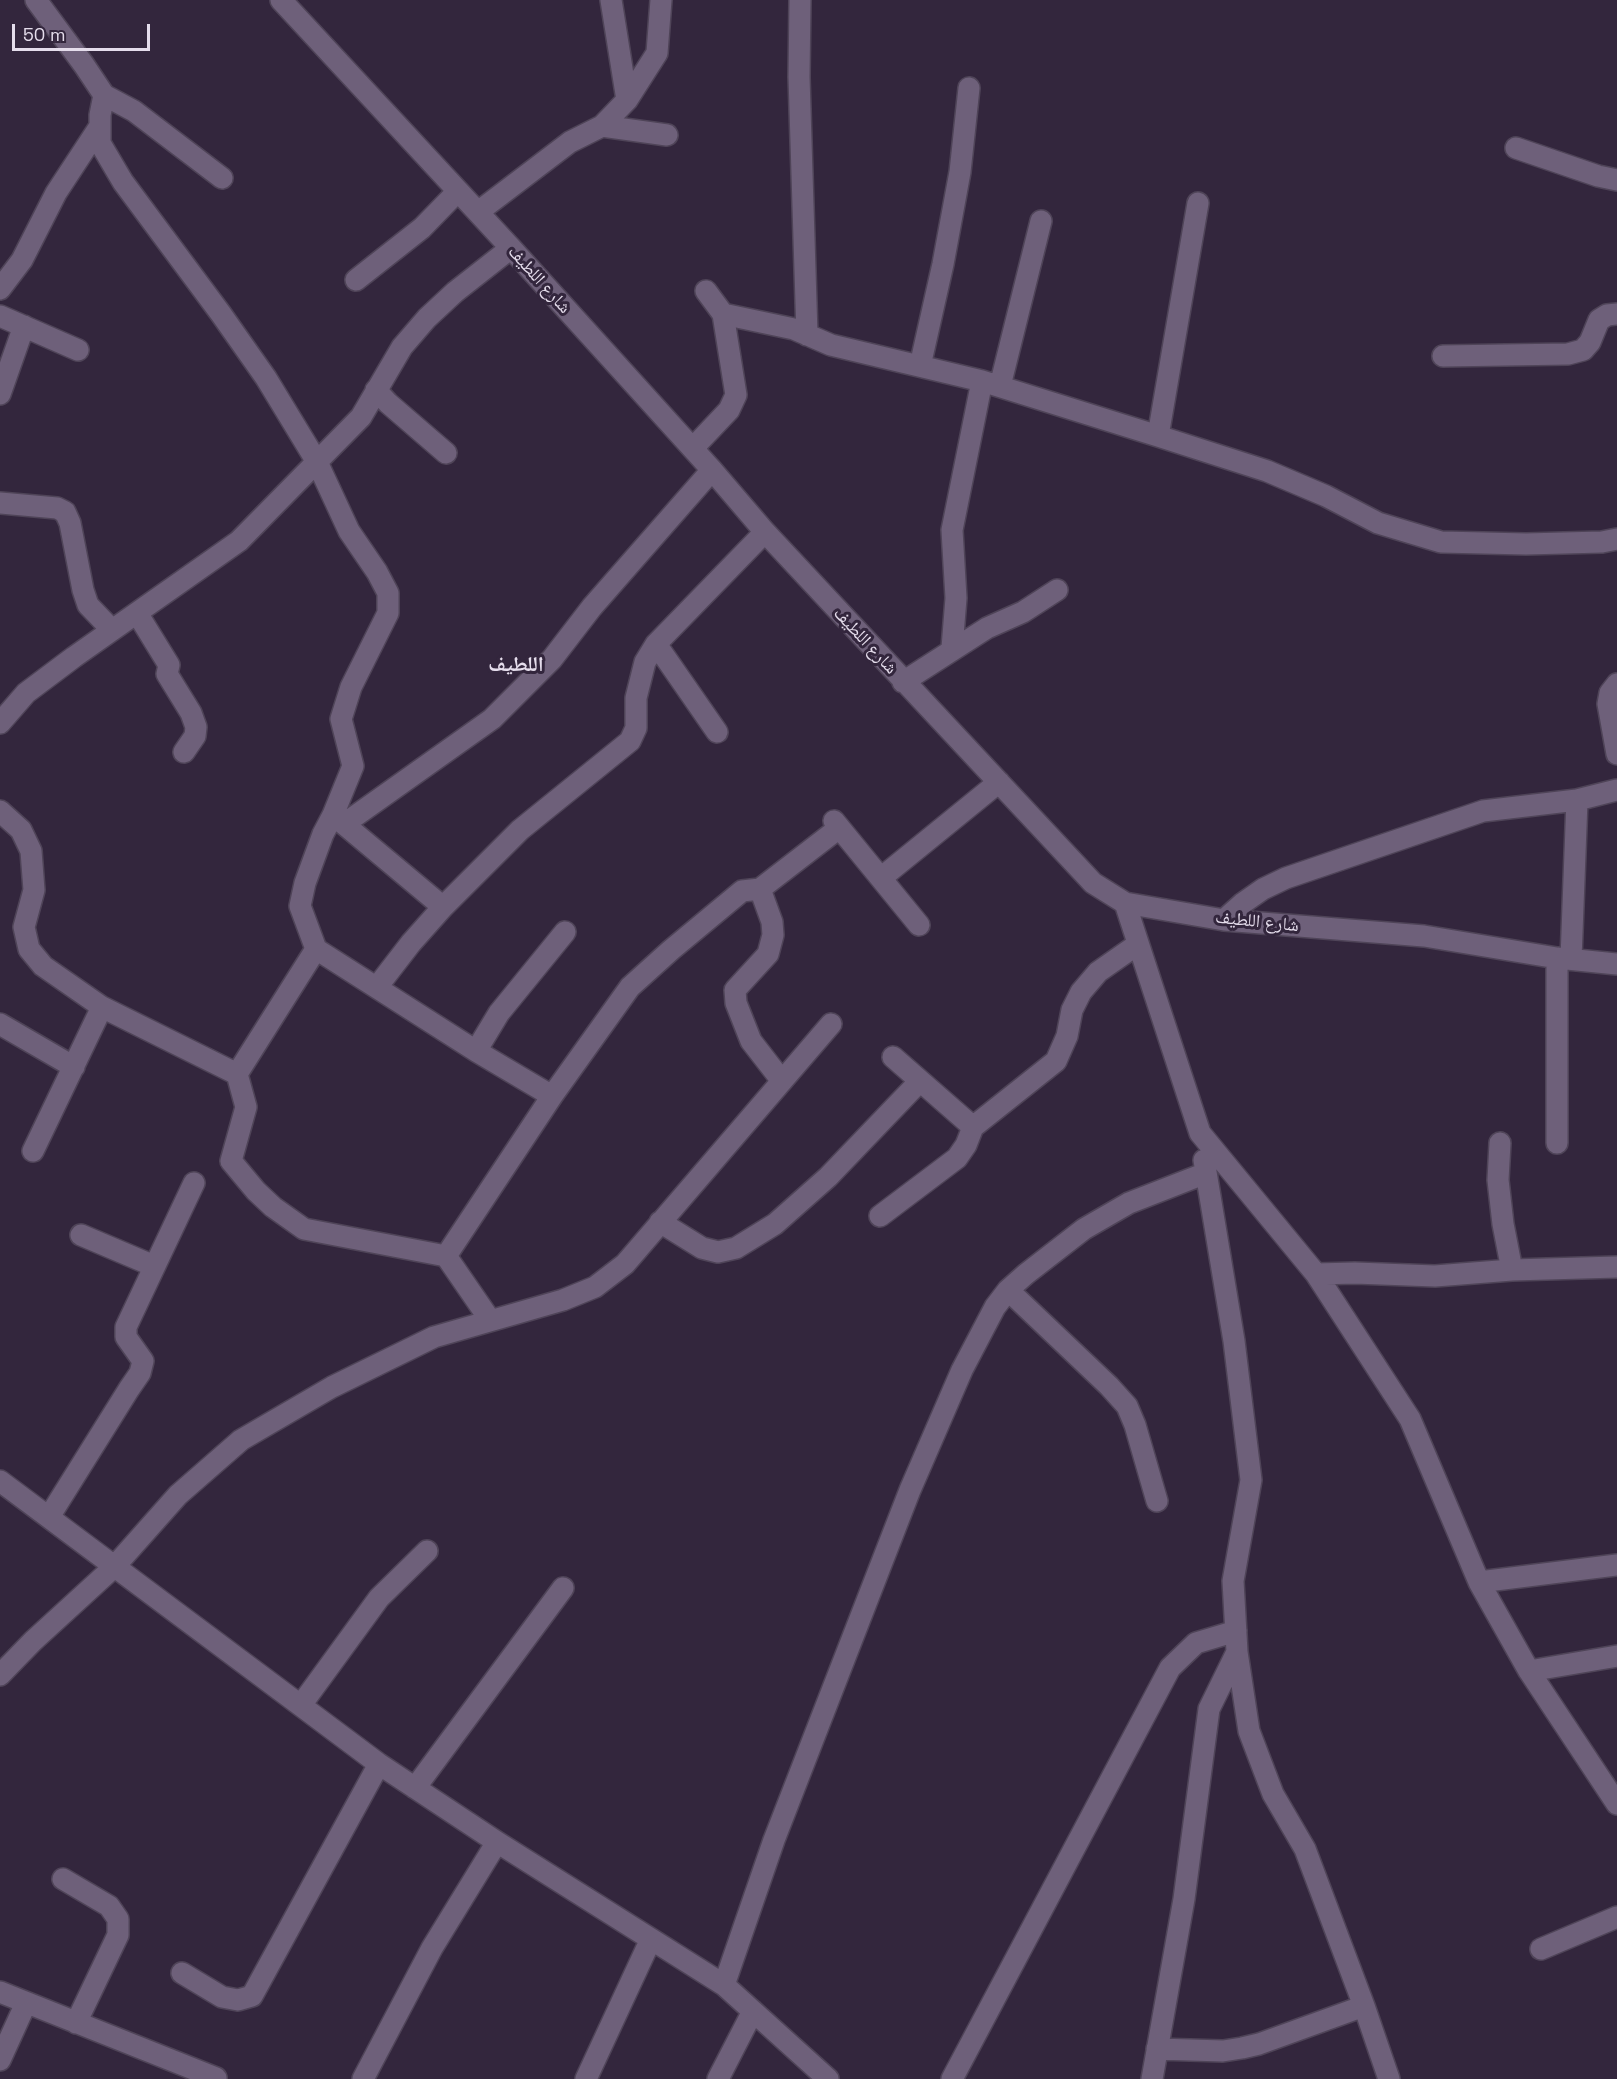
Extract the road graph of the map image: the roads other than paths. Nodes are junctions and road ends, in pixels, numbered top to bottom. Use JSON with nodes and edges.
{"nodes":[{"id":1,"x":36,"y":0,"type":"edge"},
{"id":2,"x":281,"y":0,"type":"edge"},
{"id":3,"x":611,"y":0,"type":"edge"},
{"id":4,"x":661,"y":0,"type":"edge"},
{"id":5,"x":800,"y":0,"type":"edge"},
{"id":6,"x":969,"y":88,"type":"dead end"},
{"id":7,"x":104,"y":95,"type":"junction"},
{"id":8,"x":627,"y":100,"type":"junction"},
{"id":9,"x":100,"y":126,"type":"junction"},
{"id":10,"x":602,"y":126,"type":"junction"},
{"id":11,"x":667,"y":135,"type":"dead end"},
{"id":12,"x":1516,"y":148,"type":"dead end"},
{"id":13,"x":222,"y":178,"type":"dead end"},
{"id":14,"x":1617,"y":180,"type":"edge"},
{"id":15,"x":458,"y":191,"type":"junction"},
{"id":16,"x":1198,"y":203,"type":"dead end"},
{"id":17,"x":478,"y":212,"type":"junction"},
{"id":18,"x":1041,"y":222,"type":"dead end"},
{"id":19,"x":511,"y":248,"type":"junction"},
{"id":20,"x":356,"y":280,"type":"dead end"},
{"id":21,"x":0,"y":289,"type":"edge"},
{"id":22,"x":706,"y":291,"type":"dead end"},
{"id":23,"x":723,"y":314,"type":"junction"},
{"id":24,"x":1617,"y":314,"type":"edge"},
{"id":25,"x":0,"y":316,"type":"edge"},
{"id":26,"x":24,"y":326,"type":"junction"},
{"id":27,"x":807,"y":335,"type":"junction"},
{"id":28,"x":78,"y":350,"type":"dead end"},
{"id":29,"x":1443,"y":356,"type":"dead end"},
{"id":30,"x":920,"y":366,"type":"junction"},
{"id":31,"x":991,"y":384,"type":"junction"},
{"id":32,"x":376,"y":390,"type":"junction"},
{"id":33,"x":0,"y":394,"type":"edge"},
{"id":34,"x":1158,"y":436,"type":"junction"},
{"id":35,"x":693,"y":448,"type":"junction"},
{"id":36,"x":447,"y":453,"type":"dead end"},
{"id":37,"x":317,"y":462,"type":"junction"},
{"id":38,"x":712,"y":470,"type":"junction"},
{"id":39,"x":0,"y":503,"type":"edge"},
{"id":40,"x":765,"y":532,"type":"junction"},
{"id":41,"x":1617,"y":539,"type":"edge"},
{"id":42,"x":1057,"y":590,"type":"dead end"},
{"id":43,"x":137,"y":613,"type":"junction"},
{"id":44,"x":112,"y":630,"type":"junction"},
{"id":45,"x":656,"y":644,"type":"junction"},
{"id":46,"x":952,"y":648,"type":"junction"},
{"id":47,"x":903,"y":682,"type":"junction"},
{"id":48,"x":1617,"y":684,"type":"edge"},
{"id":49,"x":0,"y":723,"type":"edge"},
{"id":50,"x":717,"y":732,"type":"dead end"},
{"id":51,"x":184,"y":752,"type":"dead end"},
{"id":52,"x":1617,"y":754,"type":"edge"},
{"id":53,"x":999,"y":782,"type":"junction"},
{"id":54,"x":1617,"y":790,"type":"edge"},
{"id":55,"x":1576,"y":800,"type":"junction"},
{"id":56,"x":0,"y":811,"type":"edge"},
{"id":57,"x":338,"y":820,"type":"junction"},
{"id":58,"x":881,"y":878,"type":"junction"},
{"id":59,"x":759,"y":889,"type":"junction"},
{"id":60,"x":1125,"y":903,"type":"junction"},
{"id":61,"x":443,"y":907,"type":"junction"},
{"id":62,"x":1224,"y":920,"type":"junction"},
{"id":63,"x":919,"y":925,"type":"dead end"},
{"id":64,"x":565,"y":932,"type":"dead end"},
{"id":65,"x":1138,"y":944,"type":"junction"},
{"id":66,"x":316,"y":949,"type":"junction"},
{"id":67,"x":1564,"y":959,"type":"junction"},
{"id":68,"x":1617,"y":964,"type":"edge"},
{"id":69,"x":377,"y":987,"type":"junction"},
{"id":70,"x":102,"y":1007,"type":"junction"},
{"id":71,"x":0,"y":1024,"type":"edge"},
{"id":72,"x":831,"y":1024,"type":"dead end"},
{"id":73,"x":476,"y":1051,"type":"junction"},
{"id":74,"x":893,"y":1057,"type":"dead end"},
{"id":75,"x":74,"y":1067,"type":"junction"},
{"id":76,"x":237,"y":1074,"type":"junction"},
{"id":77,"x":782,"y":1081,"type":"junction"},
{"id":78,"x":920,"y":1081,"type":"junction"},
{"id":79,"x":552,"y":1096,"type":"junction"},
{"id":80,"x":973,"y":1127,"type":"junction"},
{"id":81,"x":1200,"y":1133,"type":"junction"},
{"id":82,"x":1500,"y":1143,"type":"dead end"},
{"id":83,"x":1557,"y":1143,"type":"dead end"},
{"id":84,"x":33,"y":1151,"type":"dead end"},
{"id":85,"x":1206,"y":1173,"type":"junction"},
{"id":86,"x":194,"y":1183,"type":"dead end"},
{"id":87,"x":880,"y":1216,"type":"dead end"},
{"id":88,"x":660,"y":1222,"type":"junction"},
{"id":89,"x":81,"y":1234,"type":"dead end"},
{"id":90,"x":446,"y":1256,"type":"junction"},
{"id":91,"x":154,"y":1266,"type":"junction"},
{"id":92,"x":1617,"y":1267,"type":"edge"},
{"id":93,"x":1512,"y":1270,"type":"junction"},
{"id":94,"x":1316,"y":1274,"type":"junction"},
{"id":95,"x":1008,"y":1290,"type":"junction"},
{"id":96,"x":490,"y":1320,"type":"junction"},
{"id":97,"x":0,"y":1481,"type":"edge"},
{"id":98,"x":1157,"y":1501,"type":"dead end"},
{"id":99,"x":50,"y":1517,"type":"junction"},
{"id":100,"x":427,"y":1551,"type":"dead end"},
{"id":101,"x":1617,"y":1565,"type":"edge"},
{"id":102,"x":115,"y":1566,"type":"junction"},
{"id":103,"x":1479,"y":1582,"type":"junction"},
{"id":104,"x":563,"y":1588,"type":"dead end"},
{"id":105,"x":1236,"y":1631,"type":"junction"},
{"id":106,"x":1237,"y":1652,"type":"junction"},
{"id":107,"x":1617,"y":1656,"type":"edge"},
{"id":108,"x":1529,"y":1671,"type":"junction"},
{"id":109,"x":0,"y":1675,"type":"edge"},
{"id":110,"x":301,"y":1706,"type":"junction"},
{"id":111,"x":379,"y":1764,"type":"junction"},
{"id":112,"x":415,"y":1788,"type":"junction"},
{"id":113,"x":1617,"y":1804,"type":"edge"},
{"id":114,"x":497,"y":1842,"type":"junction"},
{"id":115,"x":63,"y":1879,"type":"dead end"},
{"id":116,"x":1617,"y":1917,"type":"edge"},
{"id":117,"x":651,"y":1939,"type":"junction"},
{"id":118,"x":1541,"y":1949,"type":"dead end"},
{"id":119,"x":182,"y":1973,"type":"dead end"},
{"id":120,"x":724,"y":1985,"type":"junction"},
{"id":121,"x":0,"y":1992,"type":"edge"},
{"id":122,"x":26,"y":2003,"type":"junction"},
{"id":123,"x":1365,"y":2006,"type":"junction"},
{"id":124,"x":753,"y":2012,"type":"junction"},
{"id":125,"x":76,"y":2023,"type":"junction"},
{"id":126,"x":1157,"y":2049,"type":"junction"},
{"id":127,"x":0,"y":2060,"type":"edge"},
{"id":128,"x":216,"y":2078,"type":"edge"},
{"id":129,"x":363,"y":2079,"type":"edge"},
{"id":130,"x":586,"y":2079,"type":"edge"},
{"id":131,"x":718,"y":2079,"type":"edge"},
{"id":132,"x":828,"y":2079,"type":"edge"},
{"id":133,"x":952,"y":2079,"type":"edge"},
{"id":134,"x":1152,"y":2079,"type":"edge"},
{"id":135,"x":1389,"y":2079,"type":"edge"}],
"edges":[{"from":1,"to":7,"type":"street"},
{"from":2,"to":15,"type":"street","name":"شارع اللطيف"},
{"from":3,"to":8,"type":"street"},
{"from":4,"to":8,"type":"street"},
{"from":5,"to":27,"type":"street"},
{"from":6,"to":30,"type":"street"},
{"from":7,"to":9,"type":"street"},
{"from":7,"to":13,"type":"street"},
{"from":8,"to":10,"type":"street"},
{"from":9,"to":21,"type":"street"},
{"from":9,"to":37,"type":"street"},
{"from":10,"to":11,"type":"street"},
{"from":10,"to":17,"type":"street"},
{"from":12,"to":14,"type":"street"},
{"from":15,"to":17,"type":"street","name":"شارع اللطيف"},
{"from":15,"to":20,"type":"street"},
{"from":16,"to":34,"type":"street"},
{"from":17,"to":19,"type":"street","name":"شارع اللطيف"},
{"from":18,"to":31,"type":"street"},
{"from":19,"to":32,"type":"street"},
{"from":19,"to":35,"type":"street","name":"شارع اللطيف"},
{"from":22,"to":23,"type":"street"},
{"from":23,"to":27,"type":"street"},
{"from":23,"to":35,"type":"street"},
{"from":24,"to":29,"type":"street"},
{"from":25,"to":26,"type":"street"},
{"from":26,"to":28,"type":"street"},
{"from":26,"to":33,"type":"street"},
{"from":27,"to":30,"type":"street"},
{"from":30,"to":31,"type":"street"},
{"from":31,"to":34,"type":"street"},
{"from":31,"to":46,"type":"street"},
{"from":32,"to":36,"type":"street"},
{"from":32,"to":37,"type":"street"},
{"from":34,"to":41,"type":"street"},
{"from":35,"to":38,"type":"street","name":"شارع اللطيف"},
{"from":37,"to":43,"type":"street"},
{"from":37,"to":57,"type":"street"},
{"from":38,"to":40,"type":"street","name":"شارع اللطيف"},
{"from":38,"to":57,"type":"street"},
{"from":39,"to":44,"type":"street"},
{"from":40,"to":45,"type":"street"},
{"from":40,"to":47,"type":"street","name":"شارع اللطيف"},
{"from":42,"to":46,"type":"street"},
{"from":43,"to":44,"type":"street"},
{"from":43,"to":51,"type":"street"},
{"from":44,"to":49,"type":"street"},
{"from":45,"to":50,"type":"street"},
{"from":45,"to":61,"type":"street"},
{"from":46,"to":47,"type":"street"},
{"from":47,"to":53,"type":"street","name":"شارع اللطيف"},
{"from":48,"to":52,"type":"street"},
{"from":53,"to":58,"type":"street"},
{"from":53,"to":60,"type":"street","name":"شارع اللطيف"},
{"from":54,"to":55,"type":"street"},
{"from":55,"to":62,"type":"street"},
{"from":55,"to":67,"type":"street"},
{"from":56,"to":70,"type":"street"},
{"from":57,"to":61,"type":"street"},
{"from":57,"to":66,"type":"street"},
{"from":58,"to":59,"type":"street"},
{"from":58,"to":63,"type":"street"},
{"from":59,"to":77,"type":"street"},
{"from":59,"to":79,"type":"street"},
{"from":60,"to":62,"type":"street","name":"شارع اللطيف"},
{"from":60,"to":65,"type":"street"},
{"from":61,"to":69,"type":"street"},
{"from":62,"to":67,"type":"street","name":"شارع اللطيف"},
{"from":64,"to":73,"type":"street"},
{"from":65,"to":80,"type":"street"},
{"from":65,"to":81,"type":"street"},
{"from":66,"to":69,"type":"street"},
{"from":66,"to":76,"type":"street"},
{"from":67,"to":68,"type":"street","name":"شارع اللطيف"},
{"from":67,"to":83,"type":"street"},
{"from":69,"to":73,"type":"street"},
{"from":70,"to":75,"type":"street"},
{"from":70,"to":76,"type":"street"},
{"from":71,"to":75,"type":"street"},
{"from":72,"to":77,"type":"street"},
{"from":73,"to":79,"type":"street"},
{"from":74,"to":78,"type":"street"},
{"from":75,"to":84,"type":"street"},
{"from":76,"to":90,"type":"street"},
{"from":77,"to":88,"type":"street"},
{"from":78,"to":80,"type":"street"},
{"from":78,"to":88,"type":"street"},
{"from":79,"to":90,"type":"street"},
{"from":80,"to":87,"type":"street"},
{"from":81,"to":85,"type":"street"},
{"from":81,"to":94,"type":"street"},
{"from":82,"to":93,"type":"street"},
{"from":85,"to":95,"type":"street"},
{"from":85,"to":105,"type":"street"},
{"from":86,"to":91,"type":"street"},
{"from":88,"to":96,"type":"street"},
{"from":89,"to":91,"type":"street"},
{"from":90,"to":96,"type":"street"},
{"from":91,"to":99,"type":"street"},
{"from":92,"to":93,"type":"street"},
{"from":93,"to":94,"type":"street"},
{"from":94,"to":103,"type":"street"},
{"from":95,"to":98,"type":"street"},
{"from":95,"to":120,"type":"street"},
{"from":96,"to":102,"type":"street"},
{"from":97,"to":99,"type":"street"},
{"from":99,"to":102,"type":"street"},
{"from":100,"to":110,"type":"street"},
{"from":101,"to":103,"type":"street"},
{"from":102,"to":109,"type":"street"},
{"from":102,"to":110,"type":"street"},
{"from":103,"to":108,"type":"street"},
{"from":104,"to":112,"type":"street"},
{"from":105,"to":106,"type":"street"},
{"from":105,"to":133,"type":"street"},
{"from":106,"to":123,"type":"street"},
{"from":106,"to":126,"type":"street"},
{"from":107,"to":108,"type":"street"},
{"from":108,"to":113,"type":"street"},
{"from":110,"to":111,"type":"street"},
{"from":111,"to":112,"type":"street"},
{"from":111,"to":119,"type":"street"},
{"from":112,"to":114,"type":"street"},
{"from":114,"to":117,"type":"street"},
{"from":114,"to":129,"type":"street"},
{"from":115,"to":125,"type":"street"},
{"from":116,"to":118,"type":"street"},
{"from":117,"to":120,"type":"street"},
{"from":117,"to":130,"type":"street"},
{"from":120,"to":124,"type":"street"},
{"from":121,"to":122,"type":"street"},
{"from":122,"to":125,"type":"street"},
{"from":122,"to":127,"type":"street"},
{"from":123,"to":126,"type":"street"},
{"from":123,"to":135,"type":"street"},
{"from":124,"to":131,"type":"street"},
{"from":124,"to":132,"type":"street"},
{"from":125,"to":128,"type":"street"},
{"from":126,"to":134,"type":"street"}]}
